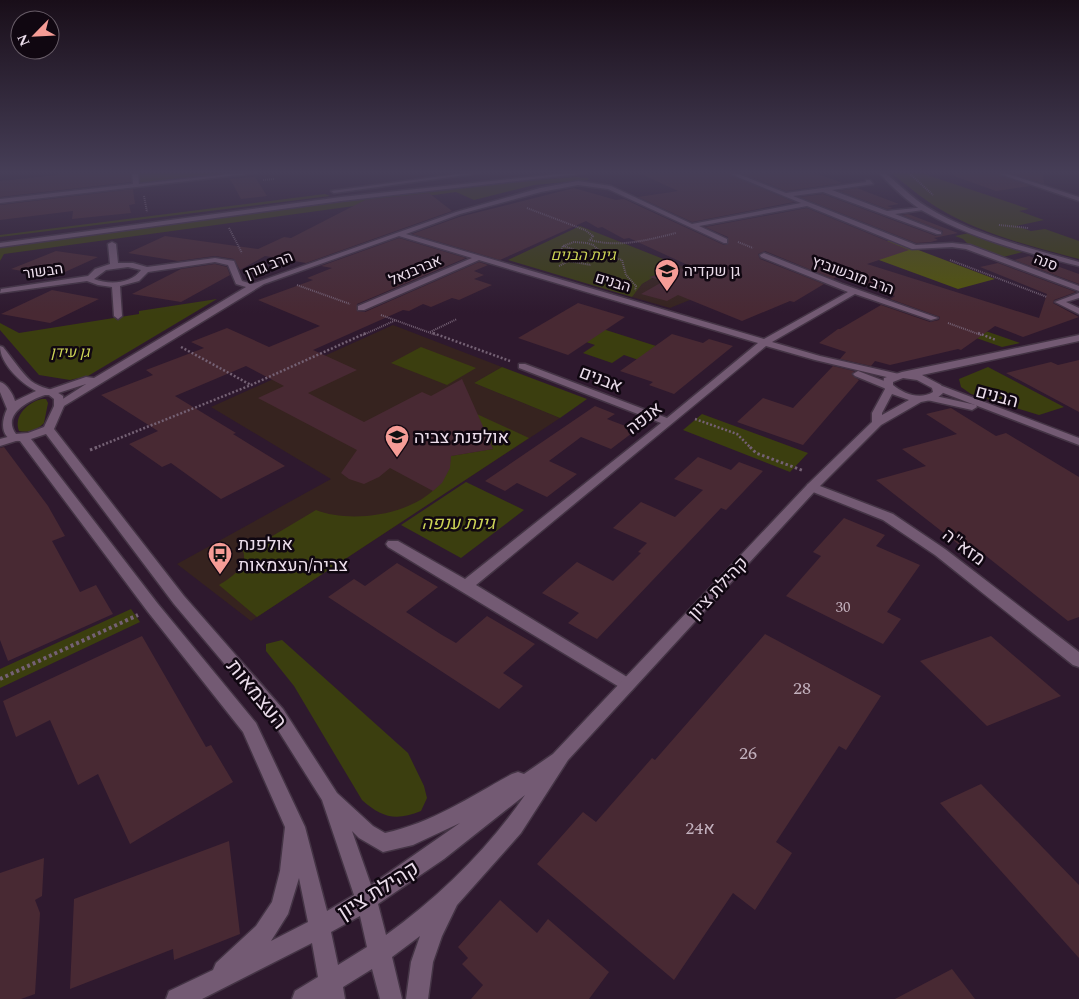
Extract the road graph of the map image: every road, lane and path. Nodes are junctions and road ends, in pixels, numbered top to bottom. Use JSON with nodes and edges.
{"nodes":[{"id":1,"x":186,"y":220,"type":"edge"},
{"id":2,"x":440,"y":220,"type":"edge"},
{"id":3,"x":558,"y":220,"type":"edge"},
{"id":4,"x":675,"y":220,"type":"edge"},
{"id":5,"x":734,"y":220,"type":"edge"},
{"id":6,"x":848,"y":220,"type":"edge"},
{"id":7,"x":904,"y":220,"type":"edge"},
{"id":8,"x":944,"y":220,"type":"edge"},
{"id":9,"x":957,"y":220,"type":"edge"},
{"id":10,"x":993,"y":223,"type":"dead end"},
{"id":11,"x":227,"y":224,"type":"dead end"},
{"id":12,"x":130,"y":227,"type":"junction"},
{"id":13,"x":693,"y":228,"type":"junction"},
{"id":14,"x":1028,"y":228,"type":"dead end"},
{"id":15,"x":939,"y":233,"type":"dead end"},
{"id":16,"x":400,"y":234,"type":"junction"},
{"id":17,"x":0,"y":240,"type":"edge"},
{"id":18,"x":590,"y":240,"type":"junction"},
{"id":19,"x":724,"y":242,"type":"joint"},
{"id":20,"x":587,"y":243,"type":"junction"},
{"id":21,"x":0,"y":244,"type":"edge"},
{"id":22,"x":112,"y":244,"type":"dead end"},
{"id":23,"x":563,"y":246,"type":"junction"},
{"id":24,"x":916,"y":247,"type":"junction"},
{"id":25,"x":585,"y":253,"type":"dead end"},
{"id":26,"x":764,"y":255,"type":"joint"},
{"id":27,"x":480,"y":257,"type":"junction"},
{"id":28,"x":568,"y":261,"type":"junction"},
{"id":29,"x":1079,"y":263,"type":"edge"},
{"id":30,"x":591,"y":264,"type":"dead end"},
{"id":31,"x":114,"y":266,"type":"junction"},
{"id":32,"x":553,"y":268,"type":"dead end"},
{"id":33,"x":145,"y":270,"type":"junction"},
{"id":34,"x":90,"y":278,"type":"junction"},
{"id":35,"x":261,"y":282,"type":"junction"},
{"id":36,"x":293,"y":283,"type":"dead end"},
{"id":37,"x":116,"y":284,"type":"junction"},
{"id":38,"x":252,"y":287,"type":"junction"},
{"id":39,"x":1079,"y":289,"type":"edge"},
{"id":40,"x":1,"y":291,"type":"edge"},
{"id":41,"x":855,"y":291,"type":"junction"},
{"id":42,"x":632,"y":292,"type":"dead end"},
{"id":43,"x":1079,"y":295,"type":"edge"},
{"id":44,"x":1059,"y":302,"type":"junction"},
{"id":45,"x":361,"y":308,"type":"junction"},
{"id":46,"x":1079,"y":311,"type":"edge"},
{"id":47,"x":118,"y":316,"type":"dead end"},
{"id":48,"x":457,"y":318,"type":"dead end"},
{"id":49,"x":934,"y":318,"type":"joint"},
{"id":50,"x":396,"y":320,"type":"junction"},
{"id":51,"x":430,"y":332,"type":"junction"},
{"id":52,"x":1079,"y":338,"type":"edge"},
{"id":53,"x":765,"y":342,"type":"junction"},
{"id":54,"x":174,"y":344,"type":"dead end"},
{"id":55,"x":0,"y":349,"type":"edge"},
{"id":56,"x":1023,"y":350,"type":"junction"},
{"id":57,"x":818,"y":358,"type":"junction"},
{"id":58,"x":970,"y":362,"type":"junction"},
{"id":59,"x":518,"y":364,"type":"joint"},
{"id":60,"x":115,"y":369,"type":"junction"},
{"id":61,"x":909,"y":375,"type":"junction"},
{"id":62,"x":895,"y":376,"type":"junction"},
{"id":63,"x":0,"y":385,"type":"edge"},
{"id":64,"x":252,"y":385,"type":"junction"},
{"id":65,"x":935,"y":385,"type":"junction"},
{"id":66,"x":889,"y":387,"type":"junction"},
{"id":67,"x":48,"y":392,"type":"junction"},
{"id":68,"x":931,"y":398,"type":"junction"},
{"id":69,"x":919,"y":399,"type":"junction"},
{"id":70,"x":59,"y":406,"type":"junction"},
{"id":71,"x":12,"y":409,"type":"junction"},
{"id":72,"x":680,"y":413,"type":"junction"},
{"id":73,"x":1025,"y":421,"type":"junction"},
{"id":74,"x":668,"y":422,"type":"junction"},
{"id":75,"x":876,"y":423,"type":"junction"},
{"id":76,"x":4,"y":425,"type":"edge"},
{"id":77,"x":48,"y":428,"type":"junction"},
{"id":78,"x":20,"y":438,"type":"junction"},
{"id":79,"x":1079,"y":442,"type":"edge"},
{"id":80,"x":0,"y":443,"type":"edge"},
{"id":81,"x":90,"y":450,"type":"dead end"},
{"id":82,"x":817,"y":482,"type":"junction"},
{"id":83,"x":393,"y":544,"type":"dead end"},
{"id":84,"x":466,"y":586,"type":"junction"},
{"id":85,"x":153,"y":608,"type":"junction"},
{"id":86,"x":1079,"y":661,"type":"edge"},
{"id":87,"x":0,"y":679,"type":"edge"},
{"id":88,"x":626,"y":685,"type":"junction"},
{"id":89,"x":562,"y":755,"type":"junction"},
{"id":90,"x":330,"y":797,"type":"junction"},
{"id":91,"x":295,"y":827,"type":"junction"},
{"id":92,"x":450,"y":897,"type":"junction"},
{"id":93,"x":366,"y":899,"type":"junction"},
{"id":94,"x":321,"y":926,"type":"junction"},
{"id":95,"x":380,"y":952,"type":"junction"},
{"id":96,"x":208,"y":984,"type":"junction"},
{"id":97,"x":332,"y":991,"type":"edge"},
{"id":98,"x":177,"y":999,"type":"edge"},
{"id":99,"x":303,"y":999,"type":"edge"},
{"id":100,"x":391,"y":999,"type":"edge"},
{"id":101,"x":416,"y":999,"type":"edge"}],
"edges":[{"from":1,"to":12,"type":"street"},
{"from":2,"to":16,"type":"street","name":"הרב גורן"},
{"from":3,"to":18,"type":"path"},
{"from":4,"to":13,"type":"street","name":"הרב גורן"},
{"from":5,"to":13,"type":"street"},
{"from":6,"to":24,"type":"street"},
{"from":7,"to":15,"type":"street"},
{"from":8,"to":29,"type":"street"},
{"from":9,"to":29,"type":"street"},
{"from":10,"to":14,"type":"path"},
{"from":11,"to":35,"type":"path"},
{"from":12,"to":17,"type":"street"},
{"from":12,"to":21,"type":"street"},
{"from":13,"to":18,"type":"path"},
{"from":13,"to":19,"type":"street"},
{"from":16,"to":27,"type":"street","name":"הבנים"},
{"from":16,"to":35,"type":"street","name":"הרב גורן"},
{"from":18,"to":20,"type":"path"},
{"from":19,"to":26,"type":"path"},
{"from":20,"to":23,"type":"path"},
{"from":20,"to":42,"type":"path"},
{"from":22,"to":31,"type":"street"},
{"from":23,"to":25,"type":"path"},
{"from":23,"to":28,"type":"path"},
{"from":24,"to":39,"type":"street","name":"סנה"},
{"from":24,"to":44,"type":"path"},
{"from":26,"to":41,"type":"street","name":"הרב מובשוביץ"},
{"from":27,"to":45,"type":"street","name":"אברבנאל"},
{"from":27,"to":53,"type":"street","name":"הבנים"},
{"from":28,"to":30,"type":"path"},
{"from":28,"to":32,"type":"path"},
{"from":31,"to":33,"type":"street","name":"הבשור"},
{"from":31,"to":34,"type":"street","name":"הבשור"},
{"from":33,"to":37,"type":"street","name":"הבשור"},
{"from":33,"to":38,"type":"street","name":"הבשור"},
{"from":34,"to":37,"type":"street","name":"הבשור"},
{"from":34,"to":40,"type":"street","name":"הבשור"},
{"from":35,"to":38,"type":"street","name":"הרב גורן"},
{"from":36,"to":45,"type":"path"},
{"from":37,"to":47,"type":"street"},
{"from":38,"to":60,"type":"street","name":"הרב גורן"},
{"from":41,"to":49,"type":"street","name":"הרב מובשוביץ"},
{"from":41,"to":53,"type":"street","name":"אנפה"},
{"from":43,"to":44,"type":"street"},
{"from":44,"to":46,"type":"street"},
{"from":45,"to":50,"type":"path"},
{"from":48,"to":51,"type":"path"},
{"from":49,"to":56,"type":"path"},
{"from":50,"to":51,"type":"path"},
{"from":50,"to":64,"type":"path"},
{"from":51,"to":59,"type":"path"},
{"from":52,"to":56,"type":"street"},
{"from":53,"to":57,"type":"street","name":"הבנים"},
{"from":53,"to":72,"type":"street","name":"אנפה"},
{"from":54,"to":64,"type":"path"},
{"from":55,"to":67,"type":"street"},
{"from":56,"to":58,"type":"street"},
{"from":57,"to":62,"type":"street","name":"הבנים"},
{"from":57,"to":66,"type":"street","name":"הבנים"},
{"from":58,"to":61,"type":"street"},
{"from":58,"to":65,"type":"street"},
{"from":59,"to":74,"type":"street","name":"אבנים"},
{"from":60,"to":67,"type":"street","name":"הרב גורן"},
{"from":60,"to":70,"type":"street","name":"הרב גורן"},
{"from":61,"to":62,"type":"street","name":"הבנים"},
{"from":61,"to":65,"type":"street","name":"הבנים"},
{"from":62,"to":66,"type":"street","name":"קהילת ציון"},
{"from":63,"to":71,"type":"street"},
{"from":64,"to":81,"type":"path"},
{"from":65,"to":68,"type":"street"},
{"from":65,"to":73,"type":"street","name":"הבנים"},
{"from":66,"to":69,"type":"street","name":"הבנים"},
{"from":66,"to":75,"type":"street","name":"קהילת ציון"},
{"from":67,"to":70,"type":"street"},
{"from":67,"to":71,"type":"street","name":"הרב גורן"},
{"from":68,"to":69,"type":"street","name":"הבנים"},
{"from":68,"to":73,"type":"street","name":"הבנים"},
{"from":69,"to":75,"type":"street","name":"קהילת ציון"},
{"from":70,"to":77,"type":"street"},
{"from":71,"to":76,"type":"street"},
{"from":72,"to":74,"type":"street","name":"אנפה"},
{"from":72,"to":82,"type":"path"},
{"from":73,"to":79,"type":"street","name":"הבנים"},
{"from":74,"to":84,"type":"street","name":"אנפה"},
{"from":75,"to":82,"type":"street","name":"קהילת ציון"},
{"from":76,"to":78,"type":"street","name":"העצמאות"},
{"from":77,"to":78,"type":"street"},
{"from":77,"to":90,"type":"street","name":"העצמאות"},
{"from":78,"to":80,"type":"street"},
{"from":78,"to":85,"type":"street","name":"העצמאות"},
{"from":82,"to":86,"type":"street","name":"מזא\"ה"},
{"from":82,"to":88,"type":"street","name":"קהילת ציון"},
{"from":83,"to":84,"type":"street"},
{"from":84,"to":88,"type":"street"},
{"from":85,"to":87,"type":"path"},
{"from":85,"to":91,"type":"street","name":"העצמאות"},
{"from":88,"to":89,"type":"street","name":"קהילת ציון"},
{"from":89,"to":90,"type":"street"},
{"from":89,"to":92,"type":"street","name":"קהילת ציון"},
{"from":89,"to":93,"type":"street","name":"קהילת ציון"},
{"from":90,"to":93,"type":"street","name":"העצמאות"},
{"from":91,"to":94,"type":"street","name":"העצמאות"},
{"from":91,"to":96,"type":"street"},
{"from":92,"to":95,"type":"street","name":"קהילת ציון"},
{"from":92,"to":101,"type":"street"},
{"from":93,"to":94,"type":"street","name":"קהילת ציון"},
{"from":93,"to":95,"type":"street","name":"העצמאות"},
{"from":94,"to":96,"type":"street","name":"קהילת ציון"},
{"from":94,"to":97,"type":"street","name":"העצמאות"},
{"from":95,"to":97,"type":"street","name":"קהילת ציון"},
{"from":95,"to":100,"type":"street","name":"העצמאות"},
{"from":96,"to":98,"type":"street","name":"קהילת ציון"},
{"from":97,"to":99,"type":"street","name":"קהילת ציון"}]}
